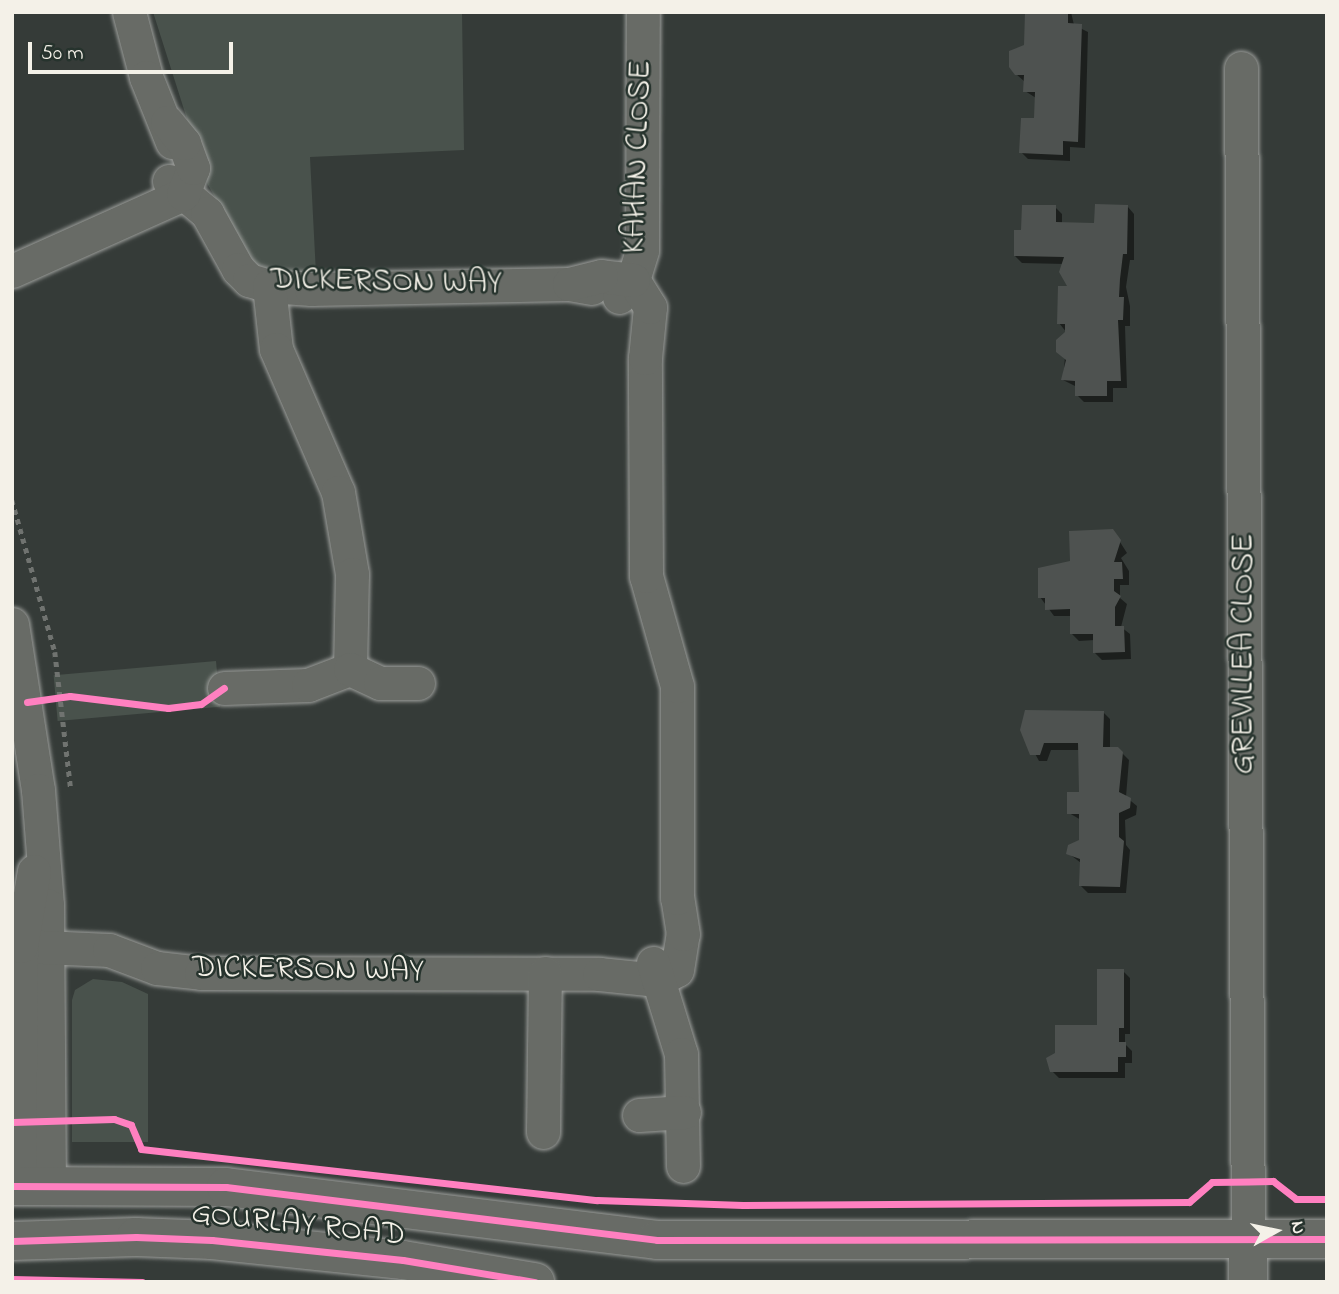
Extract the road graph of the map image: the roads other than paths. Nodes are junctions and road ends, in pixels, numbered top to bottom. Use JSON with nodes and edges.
{"nodes":[{"id":1,"x":129,"y":12,"type":"edge"},
{"id":2,"x":643,"y":12,"type":"edge"},
{"id":3,"x":1241,"y":68,"type":"dead end"},
{"id":4,"x":176,"y":188,"type":"junction"},
{"id":5,"x":12,"y":271,"type":"edge"},
{"id":6,"x":269,"y":286,"type":"junction"},
{"id":7,"x":626,"y":288,"type":"junction"},
{"id":8,"x":12,"y":624,"type":"edge"},
{"id":9,"x":350,"y":669,"type":"junction"},
{"id":10,"x":418,"y":683,"type":"dead end"},
{"id":11,"x":224,"y":688,"type":"dead end"},
{"id":12,"x":25,"y":791,"type":"edge"},
{"id":13,"x":34,"y":946,"type":"junction"},
{"id":14,"x":655,"y":972,"type":"junction"},
{"id":15,"x":545,"y":973,"type":"junction"},
{"id":16,"x":684,"y":1112,"type":"junction"},
{"id":17,"x":639,"y":1115,"type":"dead end"},
{"id":18,"x":543,"y":1132,"type":"dead end"},
{"id":19,"x":683,"y":1166,"type":"dead end"},
{"id":20,"x":27,"y":1186,"type":"edge"},
{"id":21,"x":1248,"y":1239,"type":"junction"},
{"id":22,"x":1327,"y":1240,"type":"edge"},
{"id":23,"x":22,"y":1241,"type":"edge"},
{"id":24,"x":535,"y":1282,"type":"edge"},
{"id":25,"x":1248,"y":1282,"type":"edge"}],
"edges":[{"from":1,"to":4,"type":"street"},
{"from":2,"to":7,"type":"street","name":"KAHAN CLOSE"},
{"from":3,"to":21,"type":"street","name":"GREVILLEA CLOSE"},
{"from":4,"to":5,"type":"street"},
{"from":4,"to":6,"type":"street","name":"DICKERSON WAY"},
{"from":6,"to":7,"type":"street","name":"DICKERSON WAY"},
{"from":6,"to":9,"type":"street"},
{"from":7,"to":14,"type":"street"},
{"from":8,"to":12,"type":"street"},
{"from":9,"to":10,"type":"street"},
{"from":9,"to":11,"type":"street"},
{"from":12,"to":13,"type":"street"},
{"from":13,"to":15,"type":"street","name":"DICKERSON WAY"},
{"from":13,"to":20,"type":"street"},
{"from":14,"to":15,"type":"street","name":"DICKERSON WAY"},
{"from":14,"to":16,"type":"street"},
{"from":15,"to":18,"type":"street"},
{"from":16,"to":17,"type":"street"},
{"from":16,"to":19,"type":"street"},
{"from":20,"to":21,"type":"main road","name":"GOURLAY ROAD"},
{"from":20,"to":23,"type":"main road"},
{"from":21,"to":22,"type":"main road","name":"GOURLAY ROAD"},
{"from":21,"to":25,"type":"main road"},
{"from":23,"to":24,"type":"main road","name":"GOURLAY ROAD"}]}
